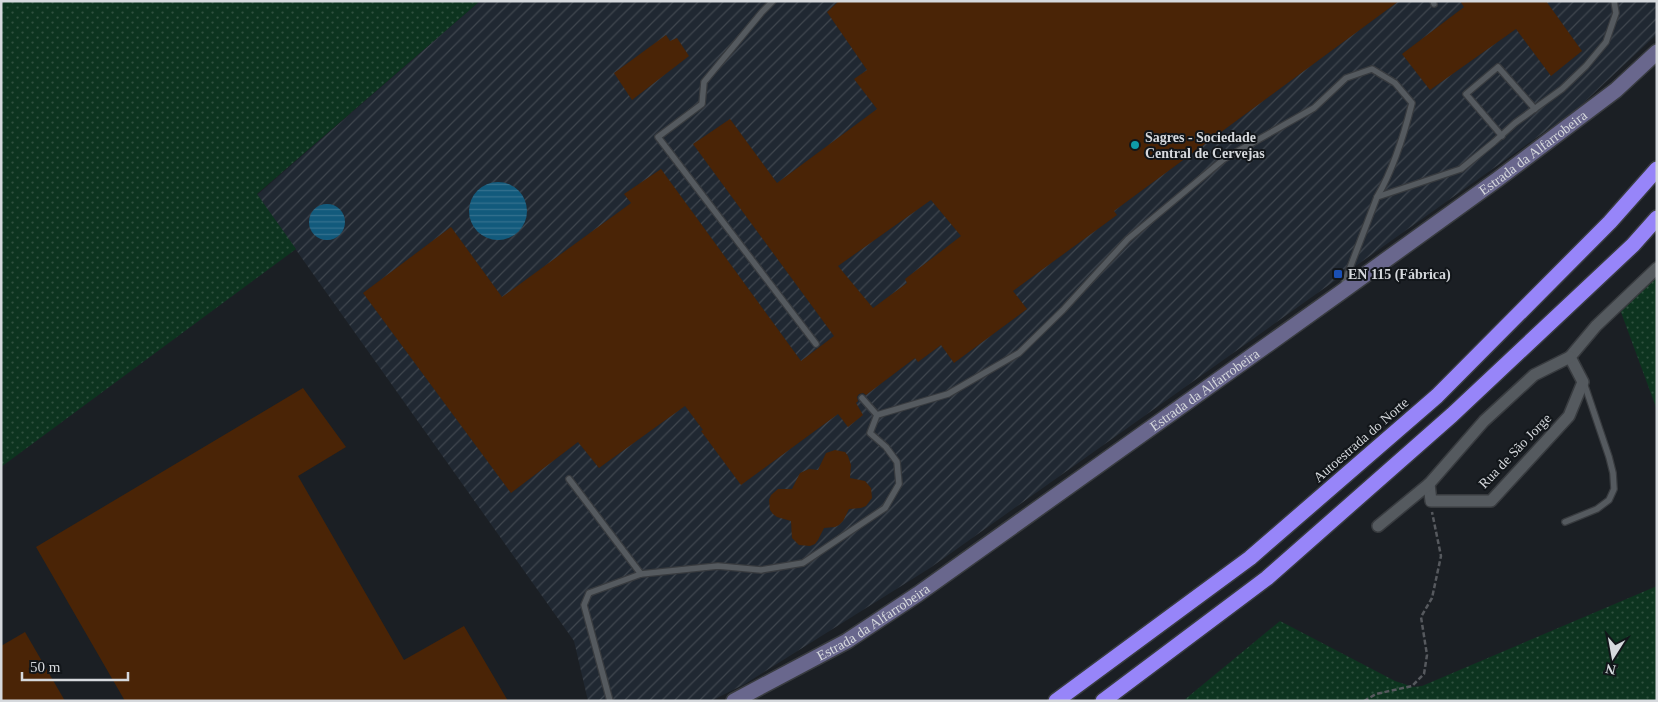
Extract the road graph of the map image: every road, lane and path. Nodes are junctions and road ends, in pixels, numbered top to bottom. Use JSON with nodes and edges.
{"nodes":[{"id":1,"x":773,"y":1,"type":"edge"},
{"id":2,"x":1614,"y":1,"type":"edge"},
{"id":3,"x":1657,"y":52,"type":"edge"},
{"id":4,"x":1535,"y":109,"type":"junction"},
{"id":5,"x":1502,"y":136,"type":"junction"},
{"id":6,"x":1657,"y":169,"type":"edge"},
{"id":7,"x":1377,"y":197,"type":"junction"},
{"id":8,"x":1657,"y":218,"type":"edge"},
{"id":9,"x":1657,"y":268,"type":"edge"},
{"id":10,"x":1340,"y":293,"type":"junction"},
{"id":11,"x":816,"y":344,"type":"dead end"},
{"id":12,"x":1570,"y":357,"type":"junction"},
{"id":13,"x":1584,"y":382,"type":"junction"},
{"id":14,"x":862,"y":398,"type":"dead end"},
{"id":15,"x":877,"y":415,"type":"junction"},
{"id":16,"x":569,"y":479,"type":"dead end"},
{"id":17,"x":1429,"y":484,"type":"junction"},
{"id":18,"x":1431,"y":501,"type":"junction"},
{"id":19,"x":1565,"y":522,"type":"dead end"},
{"id":20,"x":1378,"y":526,"type":"dead end"},
{"id":21,"x":641,"y":574,"type":"junction"},
{"id":22,"x":610,"y":701,"type":"edge"},
{"id":23,"x":734,"y":701,"type":"edge"},
{"id":24,"x":1056,"y":701,"type":"edge"},
{"id":25,"x":1104,"y":701,"type":"edge"},
{"id":26,"x":1364,"y":701,"type":"edge"}],
"edges":[{"from":1,"to":11,"type":"lane"},
{"from":2,"to":4,"type":"lane"},
{"from":3,"to":10,"type":"main road","name":"Estrada da Alfarrobeira"},
{"from":4,"to":5,"type":"lane"},
{"from":4,"to":5,"type":"lane"},
{"from":5,"to":7,"type":"lane"},
{"from":6,"to":24,"type":"highway","name":"Autoestrada do Norte"},
{"from":7,"to":10,"type":"lane"},
{"from":7,"to":15,"type":"lane"},
{"from":8,"to":25,"type":"highway"},
{"from":9,"to":12,"type":"street"},
{"from":10,"to":23,"type":"main road","name":"Estrada da Alfarrobeira"},
{"from":12,"to":13,"type":"street"},
{"from":12,"to":17,"type":"street"},
{"from":13,"to":18,"type":"street","name":"Rua de São Jorge"},
{"from":13,"to":19,"type":"lane"},
{"from":14,"to":15,"type":"lane"},
{"from":15,"to":21,"type":"lane"},
{"from":16,"to":21,"type":"lane"},
{"from":17,"to":18,"type":"street"},
{"from":17,"to":20,"type":"street"},
{"from":18,"to":26,"type":"path"},
{"from":21,"to":22,"type":"lane"}]}
